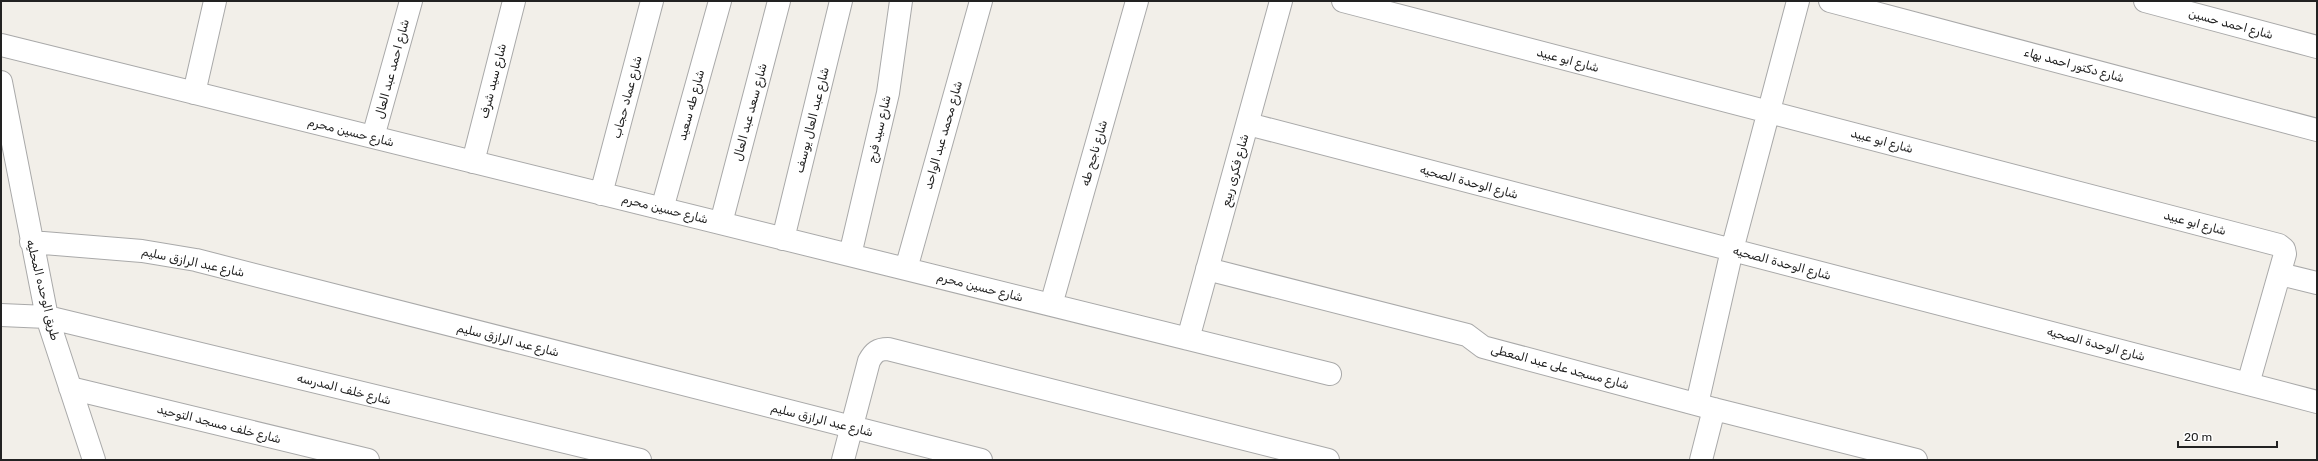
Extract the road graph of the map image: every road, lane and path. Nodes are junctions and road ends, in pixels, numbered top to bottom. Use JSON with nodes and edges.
{"nodes":[{"id":1,"x":215,"y":1,"type":"edge"},
{"id":2,"x":411,"y":1,"type":"edge"},
{"id":3,"x":514,"y":1,"type":"edge"},
{"id":4,"x":652,"y":1,"type":"edge"},
{"id":5,"x":720,"y":1,"type":"edge"},
{"id":6,"x":779,"y":1,"type":"edge"},
{"id":7,"x":841,"y":1,"type":"edge"},
{"id":8,"x":901,"y":1,"type":"edge"},
{"id":9,"x":981,"y":1,"type":"edge"},
{"id":10,"x":1137,"y":1,"type":"edge"},
{"id":11,"x":1281,"y":1,"type":"edge"},
{"id":12,"x":1343,"y":1,"type":"edge"},
{"id":13,"x":1798,"y":1,"type":"edge"},
{"id":14,"x":1830,"y":1,"type":"edge"},
{"id":15,"x":2145,"y":1,"type":"edge"},
{"id":16,"x":1,"y":45,"type":"edge"},
{"id":17,"x":2317,"y":47,"type":"edge"},
{"id":18,"x":1,"y":82,"type":"edge"},
{"id":19,"x":194,"y":93,"type":"junction"},
{"id":20,"x":1767,"y":112,"type":"junction"},
{"id":21,"x":4,"y":116,"type":"edge"},
{"id":22,"x":1248,"y":124,"type":"junction"},
{"id":23,"x":2317,"y":130,"type":"edge"},
{"id":24,"x":374,"y":138,"type":"junction"},
{"id":25,"x":473,"y":162,"type":"junction"},
{"id":26,"x":601,"y":194,"type":"junction"},
{"id":27,"x":662,"y":209,"type":"junction"},
{"id":28,"x":721,"y":223,"type":"junction"},
{"id":29,"x":783,"y":239,"type":"junction"},
{"id":30,"x":31,"y":242,"type":"junction"},
{"id":31,"x":1732,"y":250,"type":"junction"},
{"id":32,"x":850,"y":255,"type":"junction"},
{"id":33,"x":906,"y":269,"type":"junction"},
{"id":34,"x":1208,"y":269,"type":"junction"},
{"id":35,"x":2280,"y":274,"type":"junction"},
{"id":36,"x":2317,"y":283,"type":"edge"},
{"id":37,"x":1051,"y":305,"type":"junction"},
{"id":38,"x":1,"y":315,"type":"edge"},
{"id":39,"x":47,"y":317,"type":"junction"},
{"id":40,"x":1188,"y":339,"type":"junction"},
{"id":41,"x":1330,"y":374,"type":"dead end"},
{"id":42,"x":2248,"y":384,"type":"junction"},
{"id":43,"x":70,"y":388,"type":"junction"},
{"id":44,"x":2317,"y":402,"type":"edge"},
{"id":45,"x":1705,"y":407,"type":"junction"},
{"id":46,"x":853,"y":429,"type":"junction"},
{"id":47,"x":94,"y":460,"type":"edge"},
{"id":48,"x":368,"y":460,"type":"edge"},
{"id":49,"x":640,"y":460,"type":"edge"},
{"id":50,"x":844,"y":460,"type":"edge"},
{"id":51,"x":981,"y":460,"type":"edge"},
{"id":52,"x":1328,"y":460,"type":"edge"},
{"id":53,"x":1701,"y":460,"type":"edge"},
{"id":54,"x":1916,"y":460,"type":"edge"}],
"edges":[{"from":1,"to":19,"type":"street"},
{"from":2,"to":24,"type":"street","name":"شارع احمد عبد العال"},
{"from":3,"to":25,"type":"street","name":"شارع سيد شرف"},
{"from":4,"to":26,"type":"street","name":"شارع عماد حجاب"},
{"from":5,"to":27,"type":"street","name":"شارع طه سعيد"},
{"from":6,"to":28,"type":"street","name":"شارع سعد عبد العال"},
{"from":7,"to":29,"type":"street","name":"شارع عبد العال يوسف"},
{"from":8,"to":32,"type":"street","name":"شارع سيد فرج"},
{"from":9,"to":33,"type":"street","name":"شارع محمد عبد الواحد"},
{"from":10,"to":37,"type":"street","name":"شارع ناجح طه"},
{"from":11,"to":22,"type":"street","name":"شارع فكرى ربيع"},
{"from":12,"to":20,"type":"street","name":"شارع ابو عبيد"},
{"from":13,"to":20,"type":"street"},
{"from":14,"to":23,"type":"street","name":"شارع دكتور احمد بهاء"},
{"from":15,"to":17,"type":"street","name":"شارع احمد حسين"},
{"from":16,"to":19,"type":"street","name":"شارع حسين محرم"},
{"from":18,"to":21,"type":"street","name":"طريق الوحده المحليه"},
{"from":19,"to":24,"type":"street","name":"شارع حسين محرم"},
{"from":20,"to":31,"type":"street"},
{"from":20,"to":35,"type":"street","name":"شارع ابو عبيد"},
{"from":21,"to":30,"type":"street","name":"طريق الوحده المحليه"},
{"from":22,"to":31,"type":"street","name":"شارع الوحدة الصحيه"},
{"from":22,"to":34,"type":"street","name":"شارع فكرى ربيع"},
{"from":24,"to":25,"type":"street","name":"شارع حسين محرم"},
{"from":25,"to":26,"type":"street","name":"شارع حسين محرم"},
{"from":26,"to":27,"type":"street","name":"شارع حسين محرم"},
{"from":27,"to":28,"type":"street","name":"شارع حسين محرم"},
{"from":28,"to":29,"type":"street","name":"شارع حسين محرم"},
{"from":29,"to":32,"type":"street","name":"شارع حسين محرم"},
{"from":30,"to":39,"type":"street","name":"طريق الوحده المحليه"},
{"from":30,"to":46,"type":"street","name":"شارع عبد الرازق سليم"},
{"from":31,"to":42,"type":"street","name":"شارع الوحدة الصحيه"},
{"from":31,"to":45,"type":"street"},
{"from":32,"to":33,"type":"street","name":"شارع حسين محرم"},
{"from":33,"to":37,"type":"street","name":"شارع حسين محرم"},
{"from":34,"to":40,"type":"street","name":"شارع فكرى ربيع"},
{"from":34,"to":45,"type":"street","name":"شارع مسجد على عبد المعطى"},
{"from":35,"to":36,"type":"street"},
{"from":35,"to":42,"type":"street","name":"شارع ابو عبيد"},
{"from":37,"to":40,"type":"street","name":"شارع حسين محرم"},
{"from":38,"to":39,"type":"street","name":"شارع خلف المدرسه"},
{"from":39,"to":43,"type":"street","name":"طريق الوحده المحليه"},
{"from":39,"to":49,"type":"street","name":"شارع خلف المدرسه"},
{"from":40,"to":41,"type":"street","name":"شارع حسين محرم"},
{"from":42,"to":44,"type":"street","name":"شارع الوحدة الصحيه"},
{"from":43,"to":47,"type":"street","name":"طريق الوحده المحليه"},
{"from":43,"to":48,"type":"street","name":"شارع خلف مسجد التوحيد"},
{"from":45,"to":53,"type":"street"},
{"from":45,"to":54,"type":"street","name":"شارع مسجد على عبد المعطى"},
{"from":46,"to":50,"type":"street"},
{"from":46,"to":51,"type":"street","name":"شارع عبد الرازق سليم"},
{"from":46,"to":52,"type":"street"}]}
